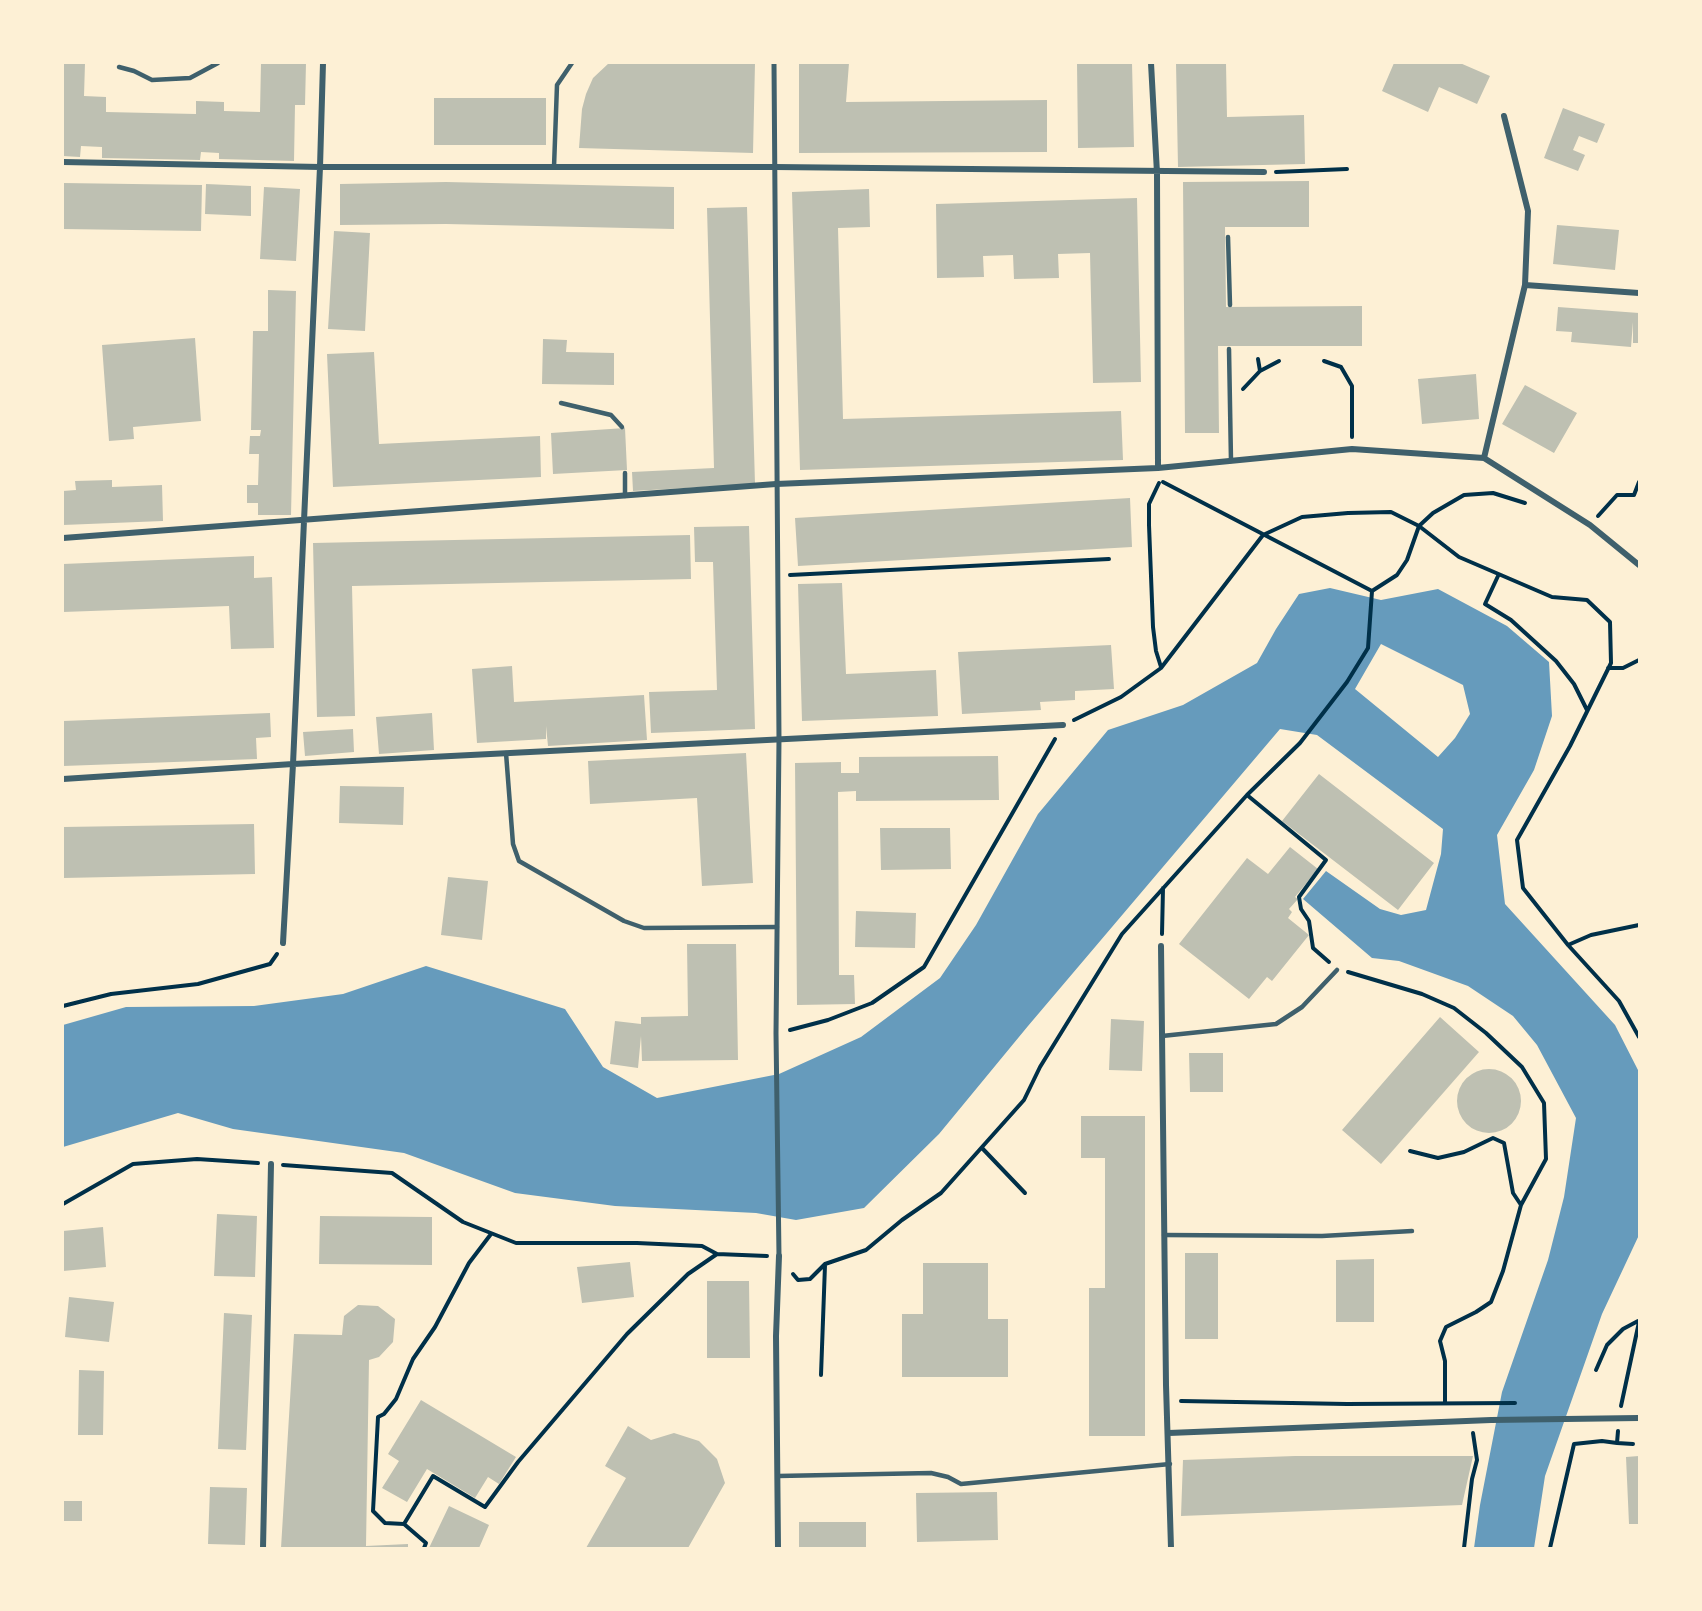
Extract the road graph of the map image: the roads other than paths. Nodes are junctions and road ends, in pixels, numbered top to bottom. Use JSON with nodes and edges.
{"nodes":[{"id":1,"x":218,"y":63,"type":"edge"},
{"id":2,"x":322,"y":63,"type":"edge"},
{"id":3,"x":572,"y":63,"type":"edge"},
{"id":4,"x":774,"y":63,"type":"edge"},
{"id":5,"x":1151,"y":63,"type":"edge"},
{"id":6,"x":122,"y":66,"type":"edge"},
{"id":7,"x":1504,"y":116,"type":"dead end"},
{"id":8,"x":63,"y":162,"type":"edge"},
{"id":9,"x":554,"y":167,"type":"junction"},
{"id":10,"x":775,"y":167,"type":"junction"},
{"id":11,"x":320,"y":168,"type":"junction"},
{"id":12,"x":1264,"y":172,"type":"road end"},
{"id":13,"x":1157,"y":173,"type":"junction"},
{"id":14,"x":1228,"y":237,"type":"dead end"},
{"id":15,"x":1525,"y":285,"type":"junction"},
{"id":16,"x":1639,"y":293,"type":"edge"},
{"id":17,"x":1230,"y":305,"type":"dead end"},
{"id":18,"x":1229,"y":349,"type":"dead end"},
{"id":19,"x":561,"y":403,"type":"dead end"},
{"id":20,"x":622,"y":427,"type":"dead end"},
{"id":21,"x":1484,"y":458,"type":"junction"},
{"id":22,"x":1231,"y":461,"type":"junction"},
{"id":23,"x":1158,"y":468,"type":"junction"},
{"id":24,"x":625,"y":473,"type":"dead end"},
{"id":25,"x":776,"y":484,"type":"junction"},
{"id":26,"x":625,"y":496,"type":"junction"},
{"id":27,"x":303,"y":521,"type":"junction"},
{"id":28,"x":63,"y":538,"type":"edge"},
{"id":29,"x":1639,"y":565,"type":"edge"},
{"id":30,"x":1063,"y":725,"type":"road end"},
{"id":31,"x":779,"y":739,"type":"junction"},
{"id":32,"x":506,"y":753,"type":"junction"},
{"id":33,"x":293,"y":764,"type":"junction"},
{"id":34,"x":63,"y":779,"type":"edge"},
{"id":35,"x":777,"y":927,"type":"junction"},
{"id":36,"x":283,"y":943,"type":"road end"},
{"id":37,"x":1161,"y":946,"type":"road end"},
{"id":38,"x":1337,"y":970,"type":"road end"},
{"id":39,"x":1162,"y":1036,"type":"junction"},
{"id":40,"x":271,"y":1164,"type":"road end"},
{"id":41,"x":1412,"y":1231,"type":"dead end"},
{"id":42,"x":1164,"y":1235,"type":"junction"},
{"id":43,"x":779,"y":1256,"type":"joint"},
{"id":44,"x":1639,"y":1418,"type":"edge"},
{"id":45,"x":1169,"y":1433,"type":"junction"},
{"id":46,"x":1170,"y":1464,"type":"junction"},
{"id":47,"x":778,"y":1476,"type":"junction"},
{"id":48,"x":264,"y":1548,"type":"edge"},
{"id":49,"x":778,"y":1548,"type":"edge"},
{"id":50,"x":1171,"y":1548,"type":"edge"}],
"edges":[{"from":1,"to":6,"type":"lane"},
{"from":2,"to":11,"type":"street"},
{"from":3,"to":9,"type":"lane"},
{"from":4,"to":10,"type":"street"},
{"from":5,"to":13,"type":"street"},
{"from":7,"to":15,"type":"street"},
{"from":8,"to":11,"type":"street"},
{"from":9,"to":10,"type":"street"},
{"from":9,"to":11,"type":"street"},
{"from":10,"to":13,"type":"street"},
{"from":10,"to":25,"type":"street"},
{"from":11,"to":27,"type":"street"},
{"from":12,"to":13,"type":"street"},
{"from":13,"to":23,"type":"street"},
{"from":14,"to":17,"type":"lane"},
{"from":15,"to":16,"type":"street"},
{"from":15,"to":21,"type":"street"},
{"from":18,"to":22,"type":"lane"},
{"from":19,"to":20,"type":"lane"},
{"from":21,"to":22,"type":"street"},
{"from":21,"to":29,"type":"street"},
{"from":22,"to":23,"type":"street"},
{"from":23,"to":25,"type":"street"},
{"from":24,"to":26,"type":"lane"},
{"from":25,"to":26,"type":"street"},
{"from":25,"to":31,"type":"street"},
{"from":26,"to":27,"type":"street"},
{"from":27,"to":28,"type":"street"},
{"from":27,"to":33,"type":"street"},
{"from":30,"to":31,"type":"street"},
{"from":31,"to":32,"type":"street"},
{"from":31,"to":35,"type":"street"},
{"from":32,"to":33,"type":"street"},
{"from":32,"to":35,"type":"lane"},
{"from":33,"to":34,"type":"street"},
{"from":33,"to":36,"type":"street"},
{"from":35,"to":43,"type":"street"},
{"from":37,"to":39,"type":"street"},
{"from":38,"to":39,"type":"lane"},
{"from":39,"to":42,"type":"street"},
{"from":40,"to":48,"type":"street"},
{"from":41,"to":42,"type":"lane"},
{"from":42,"to":45,"type":"street"},
{"from":43,"to":47,"type":"street"},
{"from":44,"to":45,"type":"street"},
{"from":45,"to":46,"type":"street"},
{"from":46,"to":47,"type":"lane"},
{"from":46,"to":50,"type":"street"},
{"from":47,"to":49,"type":"street"}]}
